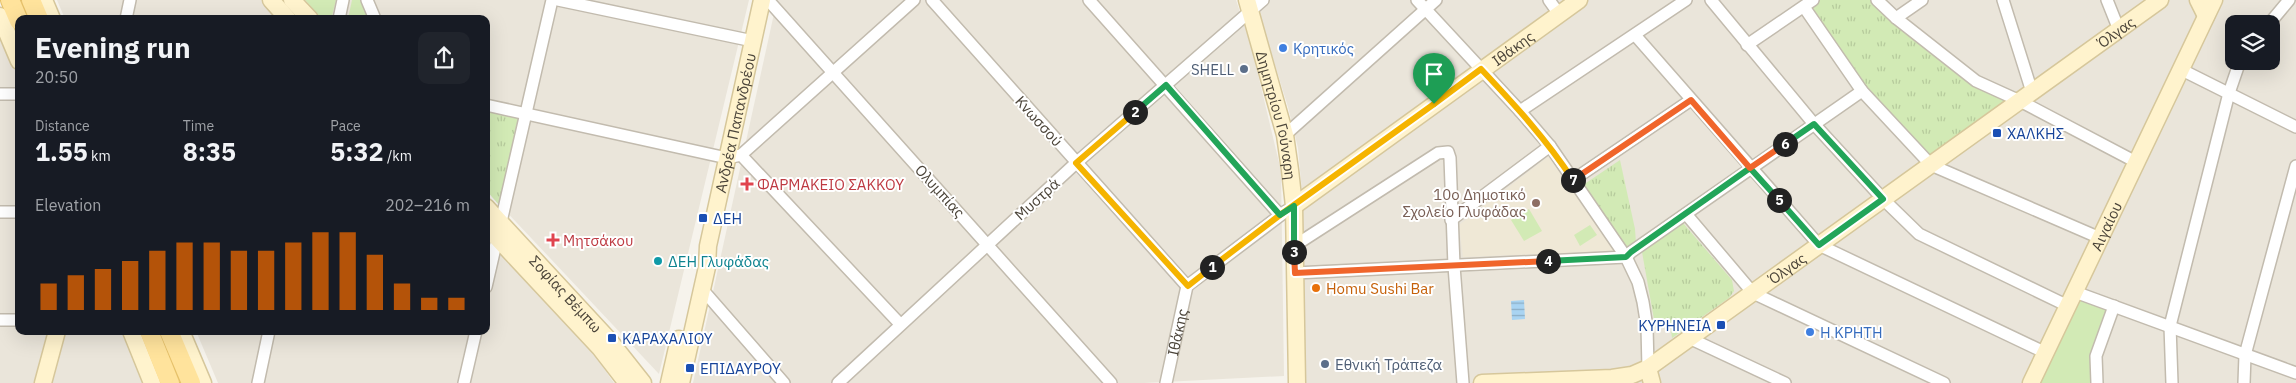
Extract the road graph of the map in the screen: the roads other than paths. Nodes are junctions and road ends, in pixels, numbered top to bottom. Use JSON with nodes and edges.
{"nodes":[{"id":1,"x":10,"y":0,"type":"edge"},
{"id":2,"x":31,"y":0,"type":"edge"},
{"id":3,"x":44,"y":0,"type":"edge"},
{"id":4,"x":130,"y":0,"type":"edge"},
{"id":5,"x":343,"y":0,"type":"edge"},
{"id":6,"x":366,"y":0,"type":"edge"},
{"id":7,"x":552,"y":0,"type":"edge"},
{"id":8,"x":558,"y":0,"type":"edge"},
{"id":9,"x":762,"y":0,"type":"edge"},
{"id":10,"x":768,"y":0,"type":"edge"},
{"id":11,"x":914,"y":0,"type":"edge"},
{"id":12,"x":932,"y":0,"type":"edge"},
{"id":13,"x":1088,"y":0,"type":"edge"},
{"id":14,"x":1263,"y":0,"type":"edge"},
{"id":15,"x":1417,"y":0,"type":"edge"},
{"id":16,"x":1436,"y":0,"type":"edge"},
{"id":17,"x":1549,"y":0,"type":"edge"},
{"id":18,"x":1579,"y":0,"type":"edge"},
{"id":19,"x":1686,"y":0,"type":"edge"},
{"id":20,"x":1711,"y":0,"type":"edge"},
{"id":21,"x":1813,"y":0,"type":"edge"},
{"id":22,"x":1878,"y":0,"type":"edge"},
{"id":23,"x":1922,"y":0,"type":"edge"},
{"id":24,"x":2003,"y":0,"type":"edge"},
{"id":25,"x":2107,"y":0,"type":"edge"},
{"id":26,"x":2160,"y":0,"type":"edge"},
{"id":27,"x":2198,"y":0,"type":"edge"},
{"id":28,"x":2214,"y":0,"type":"edge"},
{"id":29,"x":2289,"y":0,"type":"edge"},
{"id":30,"x":1248,"y":6,"type":"edge"},
{"id":31,"x":1804,"y":7,"type":"junction"},
{"id":32,"x":282,"y":9,"type":"edge"},
{"id":33,"x":1425,"y":10,"type":"junction"},
{"id":34,"x":1559,"y":14,"type":"junction"},
{"id":35,"x":16,"y":15,"type":"edge"},
{"id":36,"x":37,"y":15,"type":"edge"},
{"id":37,"x":50,"y":15,"type":"edge"},
{"id":38,"x":127,"y":15,"type":"edge"},
{"id":39,"x":299,"y":15,"type":"edge"},
{"id":40,"x":340,"y":15,"type":"edge"},
{"id":41,"x":373,"y":15,"type":"edge"},
{"id":42,"x":2276,"y":15,"type":"edge"},
{"id":43,"x":0,"y":16,"type":"edge"},
{"id":44,"x":2206,"y":16,"type":"junction"},
{"id":45,"x":1896,"y":18,"type":"junction"},
{"id":46,"x":2119,"y":30,"type":"junction"},
{"id":47,"x":1635,"y":35,"type":"junction"},
{"id":48,"x":753,"y":41,"type":"junction"},
{"id":49,"x":1747,"y":45,"type":"junction"},
{"id":50,"x":15,"y":52,"type":"edge"},
{"id":51,"x":1481,"y":69,"type":"junction"},
{"id":52,"x":2180,"y":69,"type":"junction"},
{"id":53,"x":2237,"y":70,"type":"edge"},
{"id":54,"x":833,"y":73,"type":"junction"},
{"id":55,"x":1166,"y":85,"type":"junction"},
{"id":56,"x":1862,"y":90,"type":"junction"},
{"id":57,"x":2229,"y":93,"type":"junction"},
{"id":58,"x":0,"y":94,"type":"edge"},
{"id":59,"x":15,"y":94,"type":"edge"},
{"id":60,"x":2026,"y":96,"type":"junction"},
{"id":61,"x":1691,"y":100,"type":"junction"},
{"id":62,"x":490,"y":106,"type":"edge"},
{"id":63,"x":1520,"y":110,"type":"junction"},
{"id":64,"x":526,"y":114,"type":"junction"},
{"id":65,"x":1814,"y":124,"type":"junction"},
{"id":66,"x":2296,"y":127,"type":"edge"},
{"id":67,"x":1285,"y":135,"type":"junction"},
{"id":68,"x":1550,"y":146,"type":"junction"},
{"id":69,"x":734,"y":156,"type":"junction"},
{"id":70,"x":2136,"y":162,"type":"junction"},
{"id":71,"x":1076,"y":163,"type":"junction"},
{"id":72,"x":1931,"y":165,"type":"junction"},
{"id":73,"x":2296,"y":166,"type":"edge"},
{"id":74,"x":1750,"y":168,"type":"junction"},
{"id":75,"x":1573,"y":180,"type":"junction"},
{"id":76,"x":1883,"y":199,"type":"junction"},
{"id":77,"x":1287,"y":211,"type":"junction"},
{"id":78,"x":0,"y":212,"type":"edge"},
{"id":79,"x":15,"y":212,"type":"edge"},
{"id":80,"x":1686,"y":214,"type":"junction"},
{"id":81,"x":490,"y":217,"type":"edge"},
{"id":82,"x":1451,"y":220,"type":"junction"},
{"id":83,"x":495,"y":229,"type":"edge"},
{"id":84,"x":2100,"y":238,"type":"junction"},
{"id":85,"x":987,"y":244,"type":"junction"},
{"id":86,"x":1819,"y":245,"type":"junction"},
{"id":87,"x":708,"y":246,"type":"junction"},
{"id":88,"x":1294,"y":246,"type":"junction"},
{"id":89,"x":1626,"y":257,"type":"junction"},
{"id":90,"x":490,"y":261,"type":"edge"},
{"id":91,"x":1454,"y":266,"type":"junction"},
{"id":92,"x":1295,"y":273,"type":"junction"},
{"id":93,"x":1188,"y":286,"type":"junction"},
{"id":94,"x":702,"y":288,"type":"junction"},
{"id":95,"x":1753,"y":293,"type":"junction"},
{"id":96,"x":2071,"y":299,"type":"junction"},
{"id":97,"x":2114,"y":306,"type":"junction"},
{"id":98,"x":0,"y":320,"type":"edge"},
{"id":99,"x":15,"y":320,"type":"edge"},
{"id":100,"x":900,"y":324,"type":"junction"},
{"id":101,"x":2170,"y":326,"type":"junction"},
{"id":102,"x":56,"y":335,"type":"edge"},
{"id":103,"x":133,"y":335,"type":"edge"},
{"id":104,"x":150,"y":335,"type":"edge"},
{"id":105,"x":171,"y":335,"type":"edge"},
{"id":106,"x":183,"y":335,"type":"edge"},
{"id":107,"x":268,"y":335,"type":"edge"},
{"id":108,"x":475,"y":335,"type":"edge"},
{"id":109,"x":1689,"y":338,"type":"junction"},
{"id":110,"x":2046,"y":353,"type":"junction"},
{"id":111,"x":2245,"y":355,"type":"junction"},
{"id":112,"x":2296,"y":373,"type":"edge"},
{"id":113,"x":1650,"y":376,"type":"edge"},
{"id":114,"x":42,"y":383,"type":"edge"},
{"id":115,"x":152,"y":383,"type":"edge"},
{"id":116,"x":170,"y":383,"type":"edge"},
{"id":117,"x":191,"y":383,"type":"edge"},
{"id":118,"x":203,"y":383,"type":"edge"},
{"id":119,"x":258,"y":383,"type":"edge"},
{"id":120,"x":464,"y":383,"type":"edge"},
{"id":121,"x":627,"y":383,"type":"edge"},
{"id":122,"x":642,"y":383,"type":"edge"},
{"id":123,"x":668,"y":383,"type":"edge"},
{"id":124,"x":681,"y":383,"type":"edge"},
{"id":125,"x":784,"y":383,"type":"edge"},
{"id":126,"x":838,"y":383,"type":"edge"},
{"id":127,"x":1111,"y":383,"type":"edge"},
{"id":128,"x":1166,"y":383,"type":"edge"},
{"id":129,"x":1297,"y":383,"type":"edge"},
{"id":130,"x":1463,"y":383,"type":"edge"},
{"id":131,"x":1482,"y":383,"type":"edge"},
{"id":132,"x":1785,"y":383,"type":"edge"},
{"id":133,"x":1944,"y":383,"type":"edge"},
{"id":134,"x":2032,"y":383,"type":"edge"},
{"id":135,"x":2097,"y":383,"type":"edge"},
{"id":136,"x":2172,"y":383,"type":"edge"},
{"id":137,"x":2244,"y":383,"type":"edge"}],
"edges":[{"from":1,"to":35,"type":"main road"},
{"from":2,"to":36,"type":"main road"},
{"from":3,"to":37,"type":"street"},
{"from":4,"to":38,"type":"street"},
{"from":5,"to":40,"type":"street"},
{"from":6,"to":41,"type":"street"},
{"from":7,"to":64,"type":"street"},
{"from":8,"to":48,"type":"street"},
{"from":9,"to":48,"type":"street","name":"Ανδρέα Παπανδρέου"},
{"from":10,"to":54,"type":"street","name":"Ολυμπίας"},
{"from":11,"to":54,"type":"street"},
{"from":12,"to":71,"type":"street","name":"Κνωσσού"},
{"from":13,"to":55,"type":"street"},
{"from":14,"to":30,"type":"street","name":"Μυστρά"},
{"from":15,"to":33,"type":"street"},
{"from":16,"to":33,"type":"street"},
{"from":17,"to":34,"type":"street"},
{"from":18,"to":34,"type":"street","name":"Ιθάκης"},
{"from":19,"to":47,"type":"street"},
{"from":20,"to":49,"type":"street"},
{"from":21,"to":31,"type":"street"},
{"from":22,"to":45,"type":"street"},
{"from":23,"to":45,"type":"street"},
{"from":24,"to":60,"type":"street"},
{"from":25,"to":46,"type":"street"},
{"from":26,"to":46,"type":"street","name":"Όλγας"},
{"from":27,"to":44,"type":"street"},
{"from":28,"to":44,"type":"street","name":"Αιγαίου"},
{"from":29,"to":42,"type":"street"},
{"from":30,"to":55,"type":"street","name":"Μυστρά"},
{"from":30,"to":67,"type":"street","name":"Δημητρίου Γούναρη"},
{"from":31,"to":49,"type":"street"},
{"from":31,"to":56,"type":"street"},
{"from":32,"to":39,"type":"street"},
{"from":33,"to":51,"type":"street"},
{"from":33,"to":67,"type":"street"},
{"from":34,"to":51,"type":"street","name":"Ιθάκης"},
{"from":43,"to":50,"type":"street"},
{"from":44,"to":52,"type":"street","name":"Αιγαίου"},
{"from":45,"to":60,"type":"street"},
{"from":46,"to":60,"type":"street","name":"Όλγας"},
{"from":47,"to":61,"type":"street"},
{"from":47,"to":63,"type":"street"},
{"from":48,"to":69,"type":"street","name":"Ανδρέα Παπανδρέου"},
{"from":49,"to":65,"type":"street"},
{"from":51,"to":63,"type":"street"},
{"from":51,"to":77,"type":"street","name":"Ιθάκης"},
{"from":52,"to":57,"type":"street"},
{"from":52,"to":70,"type":"street","name":"Αιγαίου"},
{"from":53,"to":57,"type":"street"},
{"from":54,"to":69,"type":"street"},
{"from":54,"to":85,"type":"street","name":"Ολυμπίας"},
{"from":55,"to":71,"type":"street","name":"Μυστρά"},
{"from":55,"to":77,"type":"street"},
{"from":56,"to":65,"type":"street"},
{"from":56,"to":72,"type":"street"},
{"from":57,"to":66,"type":"street"},
{"from":57,"to":101,"type":"street"},
{"from":58,"to":59,"type":"street"},
{"from":60,"to":70,"type":"street"},
{"from":60,"to":72,"type":"street","name":"Όλγας"},
{"from":61,"to":74,"type":"street"},
{"from":61,"to":75,"type":"street"},
{"from":62,"to":64,"type":"street"},
{"from":63,"to":68,"type":"street"},
{"from":64,"to":69,"type":"street"},
{"from":64,"to":83,"type":"street"},
{"from":65,"to":74,"type":"street"},
{"from":65,"to":76,"type":"street"},
{"from":67,"to":77,"type":"street","name":"Δημητρίου Γούναρη"},
{"from":68,"to":75,"type":"street"},
{"from":68,"to":82,"type":"street"},
{"from":69,"to":87,"type":"street","name":"Ανδρέα Παπανδρέου"},
{"from":69,"to":100,"type":"street"},
{"from":70,"to":84,"type":"street","name":"Αιγαίου"},
{"from":71,"to":85,"type":"street","name":"Μυστρά"},
{"from":71,"to":93,"type":"street","name":"Κνωσσού"},
{"from":72,"to":76,"type":"street","name":"Όλγας"},
{"from":72,"to":84,"type":"street"},
{"from":73,"to":111,"type":"street"},
{"from":74,"to":80,"type":"street"},
{"from":74,"to":86,"type":"street"},
{"from":75,"to":89,"type":"street"},
{"from":76,"to":86,"type":"street","name":"Όλγας"},
{"from":76,"to":96,"type":"street"},
{"from":77,"to":88,"type":"street","name":"Δημητρίου Γούναρη"},
{"from":77,"to":93,"type":"street","name":"Ιθάκης"},
{"from":78,"to":79,"type":"street"},
{"from":80,"to":89,"type":"street"},
{"from":80,"to":95,"type":"street"},
{"from":81,"to":83,"type":"street","name":"Σοφίας Βέμπω"},
{"from":82,"to":88,"type":"street"},
{"from":82,"to":91,"type":"street"},
{"from":83,"to":90,"type":"street"},
{"from":83,"to":121,"type":"street","name":"Σοφίας Βέμπω"},
{"from":83,"to":122,"type":"street","name":"Σοφίας Βέμπω"},
{"from":84,"to":96,"type":"street","name":"Αιγαίου"},
{"from":85,"to":100,"type":"street","name":"Μυστρά"},
{"from":85,"to":127,"type":"street","name":"Ολυμπίας"},
{"from":86,"to":95,"type":"street","name":"Όλγας"},
{"from":86,"to":110,"type":"street"},
{"from":87,"to":94,"type":"street","name":"Ανδρέα Παπανδρέου"},
{"from":87,"to":123,"type":"street","name":"Ανδρέα Παπανδρέου"},
{"from":88,"to":92,"type":"street","name":"Δημητρίου Γούναρη"},
{"from":89,"to":91,"type":"street"},
{"from":89,"to":113,"type":"street"},
{"from":91,"to":92,"type":"street"},
{"from":91,"to":130,"type":"street"},
{"from":92,"to":129,"type":"street","name":"Δημητρίου Γούναρη"},
{"from":93,"to":128,"type":"street","name":"Ιθάκης"},
{"from":94,"to":124,"type":"street","name":"Ανδρέα Παπανδρέου"},
{"from":94,"to":125,"type":"street"},
{"from":95,"to":109,"type":"street","name":"Όλγας"},
{"from":95,"to":133,"type":"street"},
{"from":96,"to":97,"type":"street"},
{"from":96,"to":110,"type":"street","name":"Αιγαίου"},
{"from":97,"to":101,"type":"street"},
{"from":97,"to":135,"type":"street"},
{"from":98,"to":99,"type":"street"},
{"from":100,"to":126,"type":"street","name":"Μυστρά"},
{"from":101,"to":111,"type":"street"},
{"from":101,"to":136,"type":"street"},
{"from":102,"to":114,"type":"street"},
{"from":103,"to":115,"type":"street"},
{"from":104,"to":116,"type":"main road"},
{"from":105,"to":117,"type":"main road"},
{"from":106,"to":118,"type":"street"},
{"from":107,"to":119,"type":"street"},
{"from":108,"to":120,"type":"street"},
{"from":109,"to":113,"type":"street","name":"Όλγας"},
{"from":109,"to":132,"type":"street"},
{"from":110,"to":134,"type":"street","name":"Αιγαίου"},
{"from":111,"to":112,"type":"street"},
{"from":111,"to":137,"type":"street"},
{"from":113,"to":131,"type":"street","name":"Όλγας"}]}
